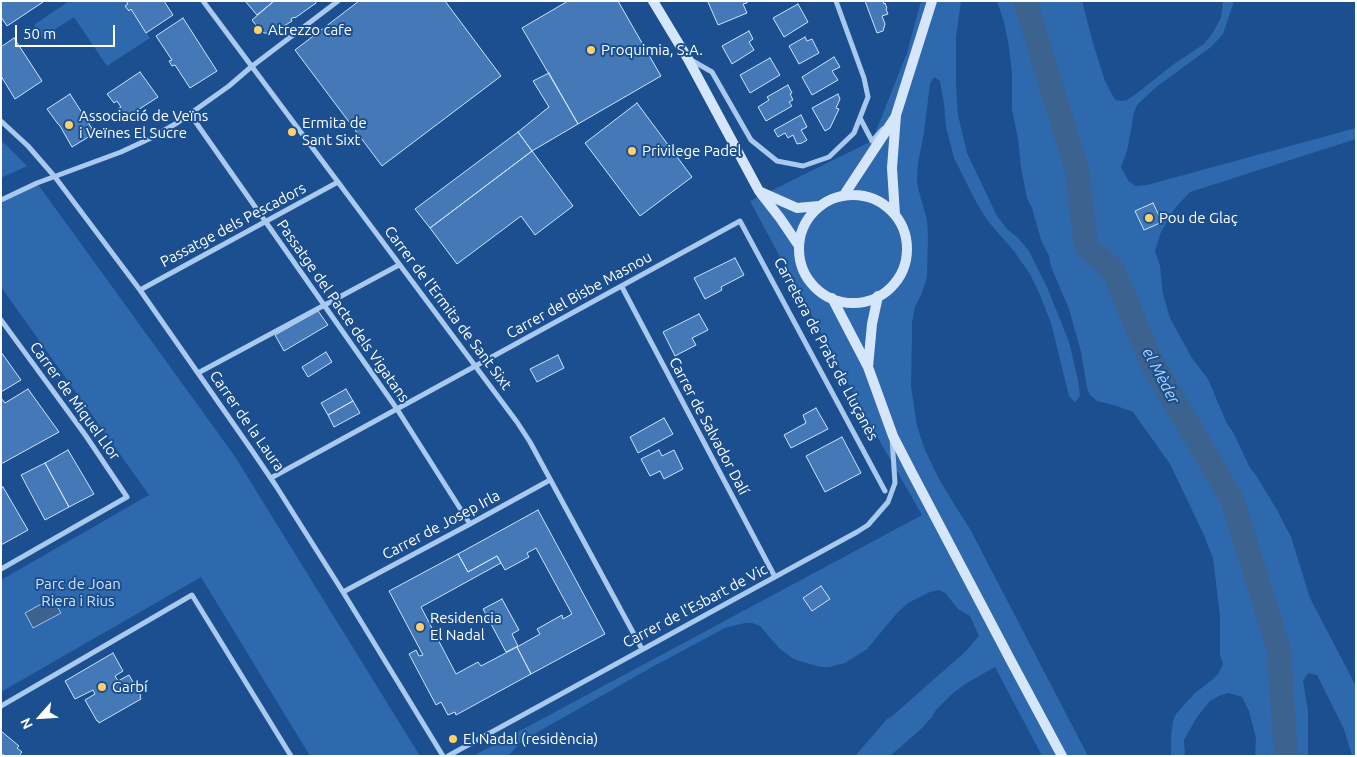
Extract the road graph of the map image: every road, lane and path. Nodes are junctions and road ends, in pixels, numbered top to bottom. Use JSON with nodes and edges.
{"nodes":[{"id":1,"x":203,"y":1,"type":"edge"},
{"id":2,"x":338,"y":1,"type":"edge"},
{"id":3,"x":653,"y":1,"type":"edge"},
{"id":4,"x":836,"y":1,"type":"edge"},
{"id":5,"x":932,"y":1,"type":"edge"},
{"id":6,"x":688,"y":59,"type":"junction"},
{"id":7,"x":252,"y":67,"type":"junction"},
{"id":8,"x":190,"y":114,"type":"junction"},
{"id":9,"x":896,"y":115,"type":"junction"},
{"id":10,"x":860,"y":118,"type":"junction"},
{"id":11,"x":1,"y":121,"type":"edge"},
{"id":12,"x":54,"y":177,"type":"junction"},
{"id":13,"x":338,"y":182,"type":"junction"},
{"id":14,"x":759,"y":191,"type":"junction"},
{"id":15,"x":844,"y":195,"type":"junction"},
{"id":16,"x":1,"y":200,"type":"edge"},
{"id":17,"x":819,"y":206,"type":"junction"},
{"id":18,"x":895,"y":216,"type":"junction"},
{"id":19,"x":740,"y":221,"type":"joint"},
{"id":20,"x":265,"y":222,"type":"junction"},
{"id":21,"x":799,"y":246,"type":"junction"},
{"id":22,"x":400,"y":265,"type":"junction"},
{"id":23,"x":622,"y":286,"type":"junction"},
{"id":24,"x":140,"y":290,"type":"junction"},
{"id":25,"x":878,"y":296,"type":"junction"},
{"id":26,"x":832,"y":298,"type":"junction"},
{"id":27,"x":325,"y":306,"type":"junction"},
{"id":28,"x":1,"y":320,"type":"edge"},
{"id":29,"x":476,"y":366,"type":"junction"},
{"id":30,"x":868,"y":366,"type":"junction"},
{"id":31,"x":198,"y":374,"type":"junction"},
{"id":32,"x":397,"y":409,"type":"junction"},
{"id":33,"x":893,"y":436,"type":"junction"},
{"id":34,"x":271,"y":478,"type":"junction"},
{"id":35,"x":550,"y":480,"type":"junction"},
{"id":36,"x":885,"y":491,"type":"dead end"},
{"id":37,"x":470,"y":524,"type":"junction"},
{"id":38,"x":1,"y":569,"type":"edge"},
{"id":39,"x":775,"y":577,"type":"junction"},
{"id":40,"x":343,"y":592,"type":"junction"},
{"id":41,"x":642,"y":649,"type":"junction"},
{"id":42,"x":1,"y":706,"type":"edge"},
{"id":43,"x":292,"y":756,"type":"edge"},
{"id":44,"x":443,"y":756,"type":"edge"},
{"id":45,"x":448,"y":756,"type":"edge"},
{"id":46,"x":1062,"y":756,"type":"edge"}],
"edges":[{"from":1,"to":7,"type":"street","name":"Carrer de l'Ermita de Sant Sixt"},
{"from":2,"to":7,"type":"street"},
{"from":3,"to":6,"type":"street","name":"Carretera de Prats de Lluçanès"},
{"from":4,"to":10,"type":"street"},
{"from":5,"to":9,"type":"street"},
{"from":6,"to":10,"type":"street"},
{"from":6,"to":14,"type":"street","name":"Carretera de Prats de Lluçanès"},
{"from":7,"to":8,"type":"street"},
{"from":7,"to":13,"type":"street","name":"Carrer de l'Ermita de Sant Sixt"},
{"from":8,"to":12,"type":"street"},
{"from":8,"to":20,"type":"street","name":"Passatge del Pacte dels Vigatans"},
{"from":9,"to":10,"type":"street"},
{"from":9,"to":15,"type":"street"},
{"from":9,"to":18,"type":"street"},
{"from":11,"to":12,"type":"street","name":"Carrer de la Laura"},
{"from":12,"to":16,"type":"street"},
{"from":12,"to":24,"type":"street","name":"Carrer de la Laura"},
{"from":13,"to":20,"type":"street","name":"Passatge dels Pescadors"},
{"from":13,"to":22,"type":"street","name":"Carrer de l'Ermita de Sant Sixt"},
{"from":14,"to":17,"type":"street"},
{"from":14,"to":21,"type":"street","name":"Carretera de Prats de Lluçanès"},
{"from":15,"to":17,"type":"street"},
{"from":15,"to":18,"type":"street"},
{"from":17,"to":21,"type":"street"},
{"from":18,"to":25,"type":"street"},
{"from":19,"to":23,"type":"street","name":"Carrer del Bisbe Masnou"},
{"from":19,"to":36,"type":"street","name":"Carretera de Prats de Lluçanès"},
{"from":20,"to":24,"type":"street","name":"Passatge dels Pescadors"},
{"from":20,"to":27,"type":"street","name":"Passatge del Pacte dels Vigatans"},
{"from":21,"to":26,"type":"street"},
{"from":22,"to":27,"type":"street"},
{"from":22,"to":29,"type":"street","name":"Carrer de l'Ermita de Sant Sixt"},
{"from":23,"to":29,"type":"street","name":"Carrer del Bisbe Masnou"},
{"from":23,"to":39,"type":"street","name":"Carrer de Salvador Dalí"},
{"from":24,"to":31,"type":"street","name":"Carrer de la Laura"},
{"from":25,"to":26,"type":"street"},
{"from":25,"to":30,"type":"street"},
{"from":26,"to":30,"type":"street"},
{"from":27,"to":31,"type":"street"},
{"from":27,"to":32,"type":"street","name":"Passatge del Pacte dels Vigatans"},
{"from":28,"to":38,"type":"street","name":"Carrer de Miquel Llor"},
{"from":29,"to":32,"type":"street","name":"Carrer del Bisbe Masnou"},
{"from":29,"to":35,"type":"street","name":"Carrer de l'Ermita de Sant Sixt"},
{"from":30,"to":33,"type":"street"},
{"from":31,"to":34,"type":"street","name":"Carrer de la Laura"},
{"from":32,"to":34,"type":"street","name":"Carrer del Bisbe Masnou"},
{"from":32,"to":37,"type":"street","name":"Passatge del Pacte dels Vigatans"},
{"from":33,"to":39,"type":"street","name":"Carrer de l'Esbart de Vic"},
{"from":33,"to":46,"type":"street"},
{"from":34,"to":40,"type":"street","name":"Carrer de la Laura"},
{"from":35,"to":37,"type":"street","name":"Carrer de Josep Irla"},
{"from":35,"to":41,"type":"street","name":"Carrer de l'Ermita de Sant Sixt"},
{"from":37,"to":40,"type":"street","name":"Carrer de Josep Irla"},
{"from":39,"to":41,"type":"street","name":"Carrer de l'Esbart de Vic"},
{"from":40,"to":44,"type":"street","name":"Carrer de la Laura"},
{"from":41,"to":45,"type":"street","name":"Carrer de l'Esbart de Vic"},
{"from":42,"to":43,"type":"street"}]}
